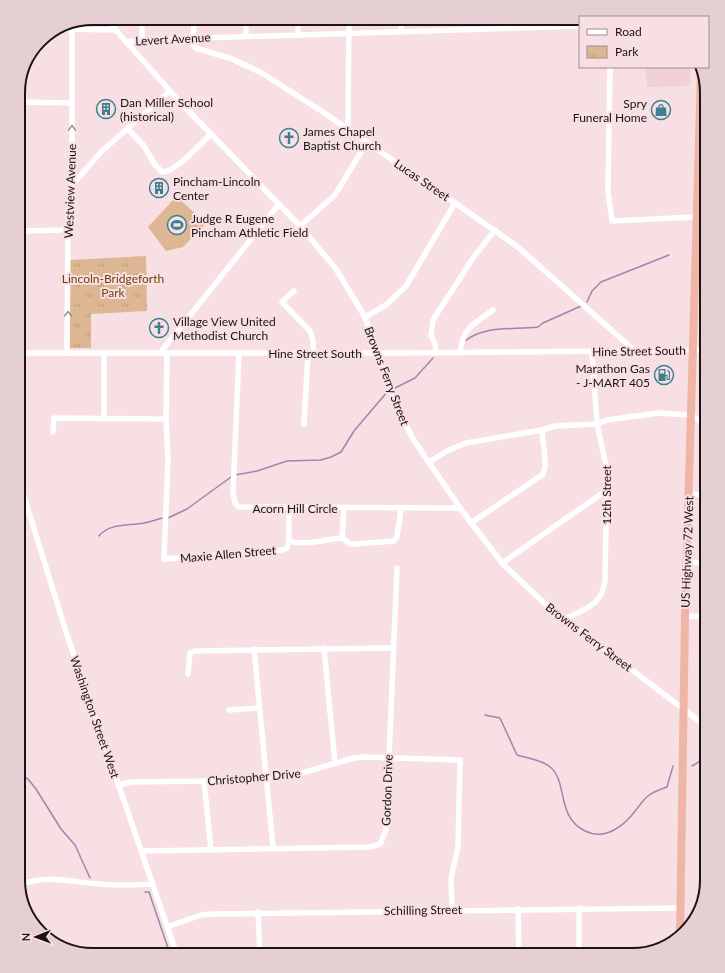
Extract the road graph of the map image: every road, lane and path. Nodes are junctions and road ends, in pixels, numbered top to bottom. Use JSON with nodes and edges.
{"nodes":[{"id":1,"x":111,"y":25,"type":"edge"},
{"id":2,"x":142,"y":25,"type":"edge"},
{"id":3,"x":194,"y":25,"type":"edge"},
{"id":4,"x":246,"y":25,"type":"edge"},
{"id":5,"x":298,"y":25,"type":"edge"},
{"id":6,"x":349,"y":25,"type":"edge"},
{"id":7,"x":401,"y":25,"type":"edge"},
{"id":8,"x":579,"y":26,"type":"edge"},
{"id":9,"x":506,"y":28,"type":"joint"},
{"id":10,"x":68,"y":30,"type":"edge"},
{"id":11,"x":72,"y":30,"type":"junction"},
{"id":12,"x":116,"y":30,"type":"junction"},
{"id":13,"x":401,"y":31,"type":"junction"},
{"id":14,"x":349,"y":32,"type":"junction"},
{"id":15,"x":298,"y":34,"type":"junction"},
{"id":16,"x":246,"y":36,"type":"junction"},
{"id":17,"x":195,"y":38,"type":"junction"},
{"id":18,"x":142,"y":40,"type":"junction"},
{"id":19,"x":126,"y":42,"type":"junction"},
{"id":20,"x":610,"y":68,"type":"edge"},
{"id":21,"x":170,"y":91,"type":"junction"},
{"id":22,"x":700,"y":101,"type":"edge"},
{"id":23,"x":25,"y":102,"type":"edge"},
{"id":24,"x":71,"y":103,"type":"junction"},
{"id":25,"x":128,"y":129,"type":"junction"},
{"id":26,"x":348,"y":130,"type":"junction"},
{"id":27,"x":211,"y":134,"type":"junction"},
{"id":28,"x":367,"y":142,"type":"junction"},
{"id":29,"x":72,"y":185,"type":"junction"},
{"id":30,"x":455,"y":203,"type":"junction"},
{"id":31,"x":279,"y":204,"type":"junction"},
{"id":32,"x":696,"y":217,"type":"junction"},
{"id":33,"x":300,"y":226,"type":"junction"},
{"id":34,"x":25,"y":230,"type":"edge"},
{"id":35,"x":68,"y":230,"type":"junction"},
{"id":36,"x":495,"y":230,"type":"junction"},
{"id":37,"x":696,"y":264,"type":"junction"},
{"id":38,"x":700,"y":264,"type":"edge"},
{"id":39,"x":294,"y":291,"type":"dead end"},
{"id":40,"x":493,"y":310,"type":"dead end"},
{"id":41,"x":364,"y":317,"type":"junction"},
{"id":42,"x":700,"y":350,"type":"edge"},
{"id":43,"x":635,"y":351,"type":"junction"},
{"id":44,"x":692,"y":351,"type":"junction"},
{"id":45,"x":592,"y":352,"type":"junction"},
{"id":46,"x":25,"y":353,"type":"edge"},
{"id":47,"x":68,"y":353,"type":"junction"},
{"id":48,"x":104,"y":353,"type":"junction"},
{"id":49,"x":160,"y":353,"type":"junction"},
{"id":50,"x":167,"y":353,"type":"junction"},
{"id":51,"x":239,"y":353,"type":"junction"},
{"id":52,"x":310,"y":353,"type":"junction"},
{"id":53,"x":378,"y":353,"type":"junction"},
{"id":54,"x":436,"y":353,"type":"junction"},
{"id":55,"x":460,"y":353,"type":"junction"},
{"id":56,"x":691,"y":415,"type":"junction"},
{"id":57,"x":104,"y":419,"type":"junction"},
{"id":58,"x":166,"y":419,"type":"junction"},
{"id":59,"x":700,"y":421,"type":"edge"},
{"id":60,"x":304,"y":424,"type":"dead end"},
{"id":61,"x":597,"y":424,"type":"junction"},
{"id":62,"x":542,"y":430,"type":"junction"},
{"id":63,"x":53,"y":432,"type":"dead end"},
{"id":64,"x":429,"y":462,"type":"junction"},
{"id":65,"x":607,"y":490,"type":"junction"},
{"id":66,"x":688,"y":494,"type":"junction"},
{"id":67,"x":700,"y":495,"type":"edge"},
{"id":68,"x":25,"y":500,"type":"edge"},
{"id":69,"x":289,"y":508,"type":"junction"},
{"id":70,"x":344,"y":508,"type":"junction"},
{"id":71,"x":460,"y":508,"type":"junction"},
{"id":72,"x":401,"y":509,"type":"junction"},
{"id":73,"x":471,"y":523,"type":"junction"},
{"id":74,"x":342,"y":538,"type":"junction"},
{"id":75,"x":289,"y":541,"type":"junction"},
{"id":76,"x":686,"y":562,"type":"junction"},
{"id":77,"x":502,"y":563,"type":"junction"},
{"id":78,"x":700,"y":563,"type":"edge"},
{"id":79,"x":397,"y":568,"type":"dead end"},
{"id":80,"x":685,"y":616,"type":"junction"},
{"id":81,"x":700,"y":617,"type":"edge"},
{"id":82,"x":565,"y":619,"type":"junction"},
{"id":83,"x":324,"y":648,"type":"junction"},
{"id":84,"x":392,"y":648,"type":"junction"},
{"id":85,"x":254,"y":649,"type":"junction"},
{"id":86,"x":188,"y":674,"type":"dead end"},
{"id":87,"x":259,"y":708,"type":"junction"},
{"id":88,"x":683,"y":709,"type":"junction"},
{"id":89,"x":229,"y":710,"type":"dead end"},
{"id":90,"x":700,"y":722,"type":"edge"},
{"id":91,"x":389,"y":758,"type":"junction"},
{"id":92,"x":335,"y":762,"type":"junction"},
{"id":93,"x":267,"y":777,"type":"junction"},
{"id":94,"x":204,"y":782,"type":"junction"},
{"id":95,"x":118,"y":785,"type":"junction"},
{"id":96,"x":273,"y":848,"type":"junction"},
{"id":97,"x":211,"y":850,"type":"junction"},
{"id":98,"x":141,"y":851,"type":"junction"},
{"id":99,"x":25,"y":883,"type":"edge"},
{"id":100,"x":152,"y":884,"type":"junction"},
{"id":101,"x":579,"y":908,"type":"junction"},
{"id":102,"x":680,"y":908,"type":"junction"},
{"id":103,"x":518,"y":909,"type":"junction"},
{"id":104,"x":452,"y":910,"type":"junction"},
{"id":105,"x":258,"y":912,"type":"junction"},
{"id":106,"x":167,"y":927,"type":"junction"},
{"id":107,"x":680,"y":928,"type":"edge"},
{"id":108,"x":174,"y":948,"type":"edge"},
{"id":109,"x":260,"y":948,"type":"edge"},
{"id":110,"x":519,"y":948,"type":"edge"},
{"id":111,"x":578,"y":948,"type":"edge"}],
"edges":[{"from":1,"to":12,"type":"street","name":"Browns Ferry Street"},
{"from":2,"to":18,"type":"street"},
{"from":3,"to":17,"type":"street"},
{"from":4,"to":16,"type":"street"},
{"from":5,"to":15,"type":"street"},
{"from":6,"to":14,"type":"street"},
{"from":7,"to":13,"type":"street"},
{"from":8,"to":9,"type":"street","name":"Levert Avenue"},
{"from":9,"to":13,"type":"street","name":"Levert Avenue"},
{"from":10,"to":11,"type":"street"},
{"from":11,"to":12,"type":"street"},
{"from":11,"to":24,"type":"street","name":"Westview Avenue"},
{"from":12,"to":19,"type":"street","name":"Browns Ferry Street"},
{"from":13,"to":14,"type":"street","name":"Levert Avenue"},
{"from":14,"to":15,"type":"street","name":"Levert Avenue"},
{"from":14,"to":26,"type":"street"},
{"from":15,"to":16,"type":"street","name":"Levert Avenue"},
{"from":16,"to":17,"type":"street","name":"Levert Avenue"},
{"from":17,"to":18,"type":"street","name":"Levert Avenue"},
{"from":17,"to":26,"type":"street","name":"Lucas Street"},
{"from":18,"to":19,"type":"street","name":"Levert Avenue"},
{"from":19,"to":21,"type":"street","name":"Browns Ferry Street"},
{"from":20,"to":32,"type":"street"},
{"from":21,"to":25,"type":"street"},
{"from":21,"to":27,"type":"street","name":"Browns Ferry Street"},
{"from":22,"to":32,"type":"highway","name":"US Highway 72 West"},
{"from":23,"to":24,"type":"street"},
{"from":29,"to":24,"type":"street","name":"Westview Avenue","one_way":true},
{"from":25,"to":27,"type":"street"},
{"from":25,"to":29,"type":"street"},
{"from":26,"to":28,"type":"street","name":"Lucas Street"},
{"from":27,"to":31,"type":"street","name":"Browns Ferry Street"},
{"from":28,"to":30,"type":"street","name":"Lucas Street"},
{"from":28,"to":33,"type":"street"},
{"from":29,"to":35,"type":"street","name":"Westview Avenue"},
{"from":30,"to":36,"type":"street","name":"Lucas Street"},
{"from":30,"to":41,"type":"street"},
{"from":31,"to":33,"type":"street","name":"Browns Ferry Street"},
{"from":31,"to":49,"type":"street"},
{"from":32,"to":37,"type":"highway","name":"US Highway 72 West"},
{"from":33,"to":41,"type":"street","name":"Browns Ferry Street"},
{"from":34,"to":35,"type":"street"},
{"from":47,"to":35,"type":"street","name":"Westview Avenue","one_way":true},
{"from":36,"to":43,"type":"street","name":"Lucas Street"},
{"from":36,"to":54,"type":"street"},
{"from":37,"to":38,"type":"street"},
{"from":37,"to":44,"type":"highway","name":"US Highway 72 West"},
{"from":39,"to":52,"type":"street"},
{"from":40,"to":55,"type":"street"},
{"from":41,"to":53,"type":"street","name":"Browns Ferry Street"},
{"from":42,"to":44,"type":"street","name":"Hine Street South"},
{"from":43,"to":44,"type":"street","name":"Hine Street South"},
{"from":43,"to":45,"type":"street","name":"Hine Street South"},
{"from":44,"to":56,"type":"highway","name":"US Highway 72 West"},
{"from":45,"to":55,"type":"street","name":"Hine Street South"},
{"from":45,"to":61,"type":"street","name":"12th Street"},
{"from":46,"to":47,"type":"street","name":"Hine Street South"},
{"from":47,"to":48,"type":"street","name":"Hine Street South"},
{"from":48,"to":49,"type":"street","name":"Hine Street South"},
{"from":48,"to":57,"type":"street"},
{"from":49,"to":50,"type":"street","name":"Hine Street South"},
{"from":50,"to":51,"type":"street","name":"Hine Street South"},
{"from":50,"to":58,"type":"street"},
{"from":51,"to":52,"type":"street","name":"Hine Street South"},
{"from":51,"to":69,"type":"street","name":"Acorn Hill Circle"},
{"from":52,"to":53,"type":"street","name":"Hine Street South"},
{"from":52,"to":60,"type":"street"},
{"from":53,"to":54,"type":"street","name":"Hine Street South"},
{"from":53,"to":64,"type":"street","name":"Browns Ferry Street"},
{"from":54,"to":55,"type":"street","name":"Hine Street South"},
{"from":56,"to":59,"type":"street"},
{"from":56,"to":61,"type":"street"},
{"from":56,"to":66,"type":"highway","name":"US Highway 72 West"},
{"from":57,"to":58,"type":"street"},
{"from":57,"to":63,"type":"street"},
{"from":58,"to":75,"type":"street","name":"Maxie Allen Street"},
{"from":61,"to":62,"type":"street"},
{"from":61,"to":65,"type":"street","name":"12th Street"},
{"from":62,"to":64,"type":"street"},
{"from":62,"to":73,"type":"street"},
{"from":64,"to":71,"type":"street","name":"Browns Ferry Street"},
{"from":65,"to":77,"type":"street"},
{"from":65,"to":82,"type":"street","name":"12th Street"},
{"from":66,"to":67,"type":"street"},
{"from":66,"to":76,"type":"highway","name":"US Highway 72 West"},
{"from":68,"to":95,"type":"street","name":"Washington Street West"},
{"from":69,"to":70,"type":"street","name":"Acorn Hill Circle"},
{"from":69,"to":75,"type":"street"},
{"from":70,"to":72,"type":"street","name":"Acorn Hill Circle"},
{"from":70,"to":74,"type":"street"},
{"from":71,"to":72,"type":"street","name":"Acorn Hill Circle"},
{"from":71,"to":73,"type":"street","name":"Browns Ferry Street"},
{"from":72,"to":74,"type":"street","name":"Maxie Allen Street"},
{"from":73,"to":77,"type":"street","name":"Browns Ferry Street"},
{"from":74,"to":75,"type":"street","name":"Maxie Allen Street"},
{"from":76,"to":78,"type":"street"},
{"from":76,"to":80,"type":"highway","name":"US Highway 72 West"},
{"from":77,"to":82,"type":"street","name":"Browns Ferry Street"},
{"from":79,"to":84,"type":"street","name":"Gordon Drive"},
{"from":80,"to":81,"type":"street"},
{"from":80,"to":88,"type":"highway","name":"US Highway 72 West"},
{"from":82,"to":88,"type":"street","name":"Browns Ferry Street"},
{"from":83,"to":84,"type":"street"},
{"from":83,"to":85,"type":"street"},
{"from":83,"to":92,"type":"street"},
{"from":84,"to":91,"type":"street","name":"Gordon Drive"},
{"from":85,"to":86,"type":"street"},
{"from":85,"to":87,"type":"street"},
{"from":87,"to":89,"type":"street"},
{"from":87,"to":93,"type":"street"},
{"from":88,"to":90,"type":"street","name":"Browns Ferry Street"},
{"from":88,"to":102,"type":"highway","name":"US Highway 72 West"},
{"from":91,"to":92,"type":"street","name":"Christopher Drive"},
{"from":91,"to":96,"type":"street","name":"Gordon Drive"},
{"from":91,"to":104,"type":"street","name":"Christopher Drive"},
{"from":92,"to":93,"type":"street","name":"Christopher Drive"},
{"from":93,"to":94,"type":"street","name":"Christopher Drive"},
{"from":93,"to":96,"type":"street"},
{"from":94,"to":95,"type":"street","name":"Christopher Drive"},
{"from":94,"to":97,"type":"street"},
{"from":95,"to":98,"type":"street","name":"Washington Street West"},
{"from":96,"to":97,"type":"street","name":"Gordon Drive"},
{"from":97,"to":98,"type":"street","name":"Gordon Drive"},
{"from":98,"to":100,"type":"street","name":"Washington Street West"},
{"from":99,"to":100,"type":"street"},
{"from":100,"to":106,"type":"street","name":"Washington Street West"},
{"from":101,"to":102,"type":"street","name":"Schilling Street"},
{"from":101,"to":103,"type":"street","name":"Schilling Street"},
{"from":101,"to":111,"type":"street"},
{"from":102,"to":107,"type":"highway","name":"US Highway 72 West"},
{"from":103,"to":104,"type":"street","name":"Schilling Street"},
{"from":103,"to":110,"type":"street"},
{"from":104,"to":105,"type":"street","name":"Schilling Street"},
{"from":105,"to":106,"type":"street","name":"Schilling Street"},
{"from":105,"to":109,"type":"street"},
{"from":106,"to":108,"type":"street","name":"Washington Street West"}]}
